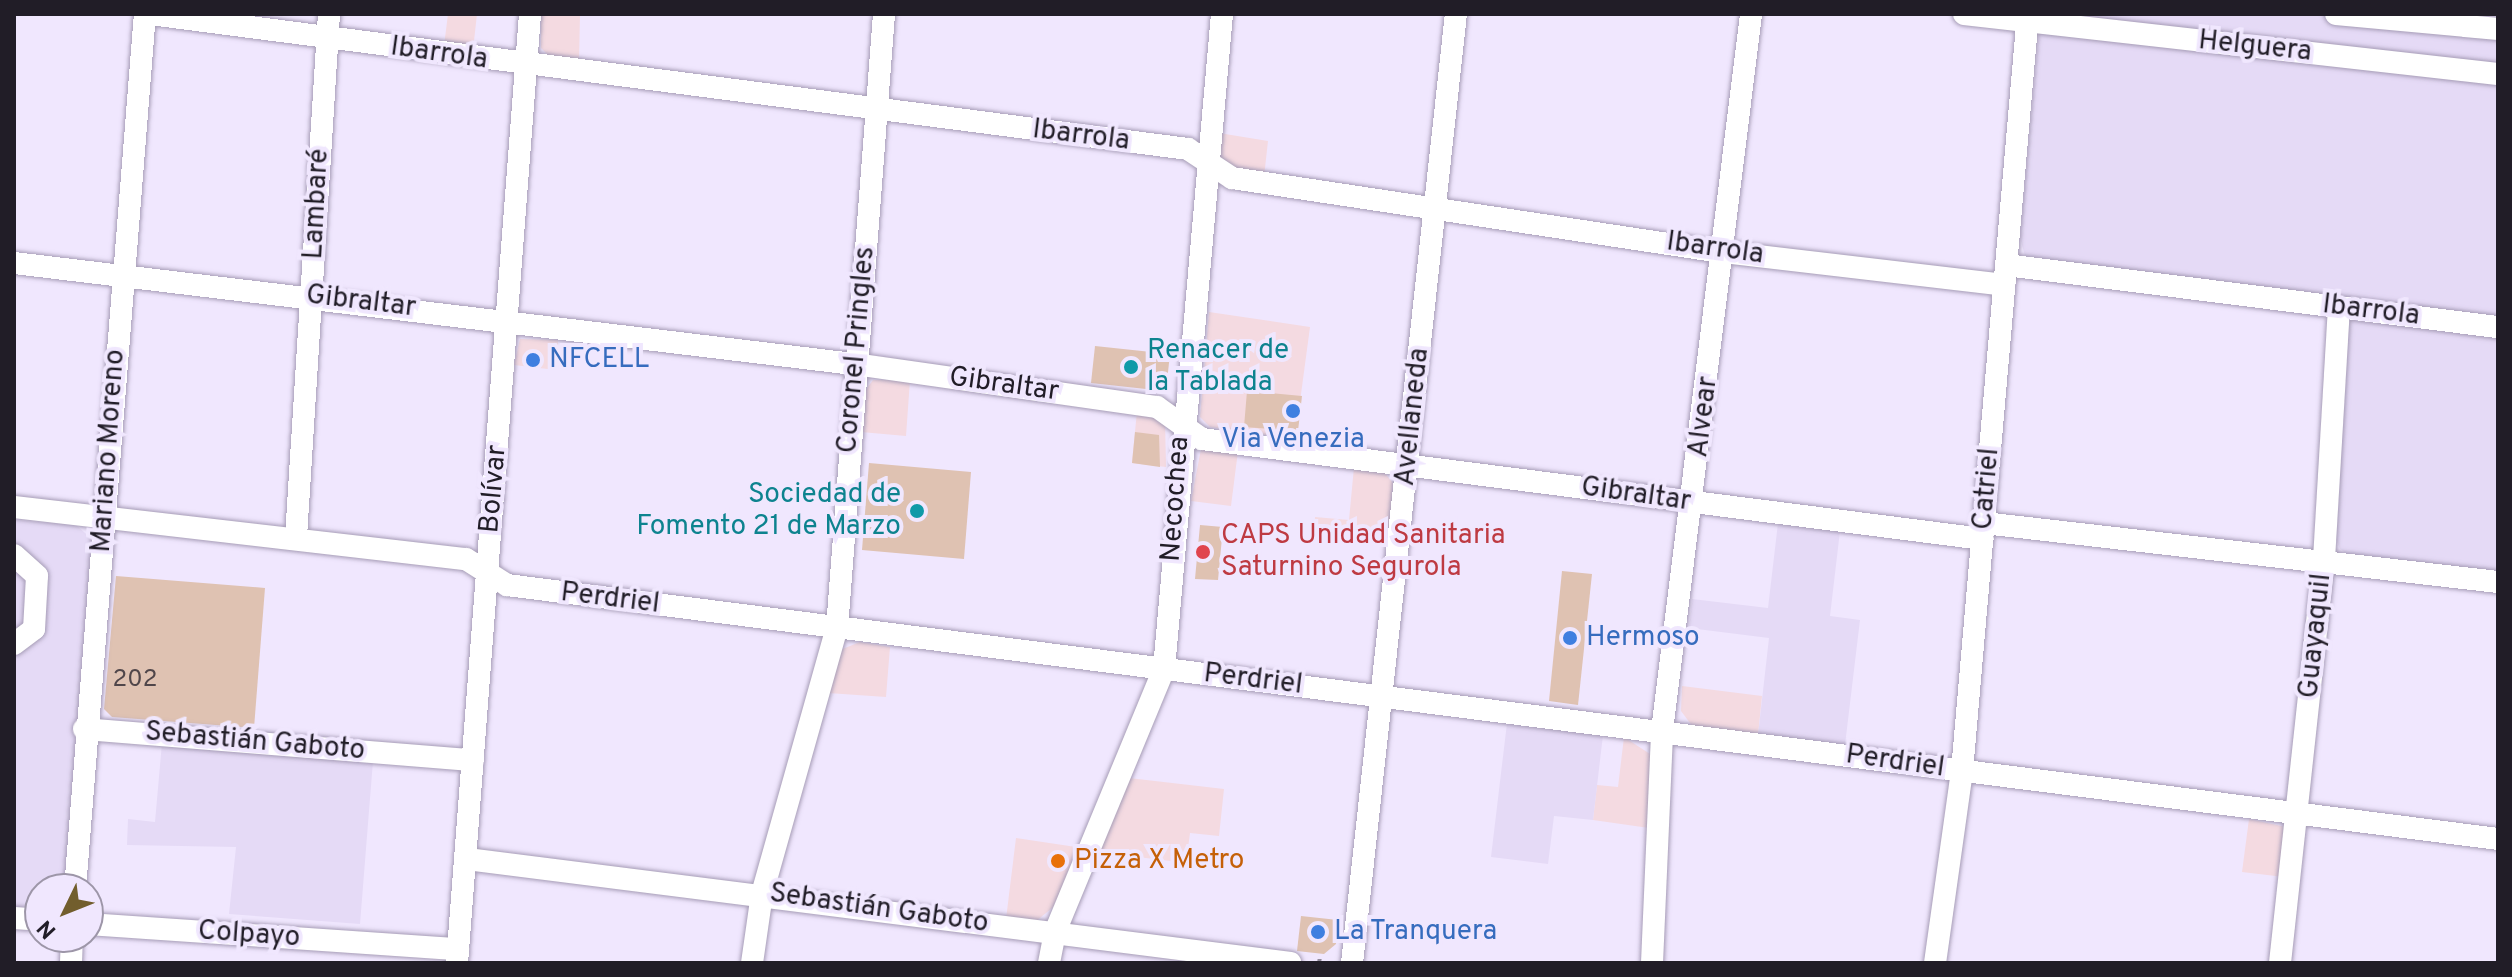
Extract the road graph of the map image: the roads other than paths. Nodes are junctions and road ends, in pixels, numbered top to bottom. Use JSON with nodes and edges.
{"nodes":[{"id":1,"x":147,"y":14,"type":"edge"},
{"id":2,"x":329,"y":14,"type":"edge"},
{"id":3,"x":530,"y":14,"type":"edge"},
{"id":4,"x":884,"y":14,"type":"edge"},
{"id":5,"x":1222,"y":14,"type":"edge"},
{"id":6,"x":1456,"y":14,"type":"edge"},
{"id":7,"x":1751,"y":14,"type":"edge"},
{"id":8,"x":1964,"y":14,"type":"edge"},
{"id":9,"x":2336,"y":14,"type":"edge"},
{"id":10,"x":2028,"y":18,"type":"edge"},
{"id":11,"x":2498,"y":29,"type":"edge"},
{"id":12,"x":327,"y":38,"type":"junction"},
{"id":13,"x":525,"y":66,"type":"junction"},
{"id":14,"x":2498,"y":74,"type":"edge"},
{"id":15,"x":877,"y":111,"type":"junction"},
{"id":16,"x":1210,"y":163,"type":"junction"},
{"id":17,"x":1435,"y":207,"type":"junction"},
{"id":18,"x":1724,"y":252,"type":"junction"},
{"id":19,"x":14,"y":263,"type":"edge"},
{"id":20,"x":2005,"y":275,"type":"junction"},
{"id":21,"x":122,"y":276,"type":"junction"},
{"id":22,"x":312,"y":295,"type":"junction"},
{"id":23,"x":2339,"y":307,"type":"junction"},
{"id":24,"x":508,"y":321,"type":"junction"},
{"id":25,"x":2498,"y":327,"type":"edge"},
{"id":26,"x":854,"y":364,"type":"junction"},
{"id":27,"x":1182,"y":424,"type":"junction"},
{"id":28,"x":1408,"y":463,"type":"junction"},
{"id":29,"x":1694,"y":503,"type":"junction"},
{"id":30,"x":14,"y":507,"type":"edge"},
{"id":31,"x":105,"y":515,"type":"junction"},
{"id":32,"x":1983,"y":531,"type":"junction"},
{"id":33,"x":296,"y":537,"type":"junction"},
{"id":34,"x":14,"y":555,"type":"edge"},
{"id":35,"x":2324,"y":559,"type":"junction"},
{"id":36,"x":487,"y":572,"type":"junction"},
{"id":37,"x":2498,"y":582,"type":"edge"},
{"id":38,"x":837,"y":628,"type":"junction"},
{"id":39,"x":14,"y":644,"type":"edge"},
{"id":40,"x":1164,"y":669,"type":"junction"},
{"id":41,"x":1386,"y":695,"type":"junction"},
{"id":42,"x":84,"y":729,"type":"junction"},
{"id":43,"x":1662,"y":731,"type":"junction"},
{"id":44,"x":473,"y":760,"type":"junction"},
{"id":45,"x":1962,"y":771,"type":"junction"},
{"id":46,"x":2298,"y":816,"type":"junction"},
{"id":47,"x":2498,"y":839,"type":"edge"},
{"id":48,"x":467,"y":859,"type":"junction"},
{"id":49,"x":76,"y":873,"type":"edge"},
{"id":50,"x":762,"y":894,"type":"junction"},
{"id":51,"x":104,"y":925,"type":"edge"},
{"id":52,"x":1055,"y":932,"type":"junction"},
{"id":53,"x":457,"y":956,"type":"edge"},
{"id":54,"x":752,"y":963,"type":"edge"},
{"id":55,"x":1049,"y":963,"type":"edge"},
{"id":56,"x":1290,"y":963,"type":"edge"},
{"id":57,"x":1352,"y":963,"type":"edge"},
{"id":58,"x":1652,"y":963,"type":"edge"},
{"id":59,"x":1935,"y":963,"type":"edge"},
{"id":60,"x":2280,"y":963,"type":"edge"}],
"edges":[{"from":1,"to":12,"type":"street","name":"Ibarrola"},
{"from":1,"to":21,"type":"street","name":"Mariano Moreno"},
{"from":2,"to":12,"type":"street","name":"Lambaré"},
{"from":3,"to":13,"type":"street","name":"Bolívar"},
{"from":4,"to":15,"type":"street","name":"Coronel Pringles"},
{"from":5,"to":16,"type":"street","name":"Necochea"},
{"from":6,"to":17,"type":"street","name":"Avellaneda"},
{"from":7,"to":18,"type":"street","name":"Alvear"},
{"from":8,"to":10,"type":"street","name":"Helguera"},
{"from":9,"to":11,"type":"street"},
{"from":10,"to":14,"type":"street","name":"Helguera"},
{"from":10,"to":20,"type":"street","name":"Catriel"},
{"from":12,"to":13,"type":"street","name":"Ibarrola"},
{"from":12,"to":22,"type":"street","name":"Lambaré"},
{"from":13,"to":15,"type":"street","name":"Ibarrola"},
{"from":13,"to":24,"type":"street","name":"Bolívar"},
{"from":15,"to":16,"type":"street","name":"Ibarrola"},
{"from":15,"to":26,"type":"street","name":"Coronel Pringles"},
{"from":16,"to":17,"type":"street","name":"Ibarrola"},
{"from":16,"to":27,"type":"street","name":"Necochea"},
{"from":17,"to":18,"type":"street","name":"Ibarrola"},
{"from":17,"to":28,"type":"street","name":"Avellaneda"},
{"from":18,"to":20,"type":"street","name":"Ibarrola"},
{"from":18,"to":29,"type":"street","name":"Alvear"},
{"from":19,"to":21,"type":"street","name":"Gibraltar"},
{"from":20,"to":23,"type":"street","name":"Ibarrola"},
{"from":20,"to":32,"type":"street","name":"Catriel"},
{"from":21,"to":22,"type":"street","name":"Gibraltar"},
{"from":21,"to":31,"type":"street","name":"Mariano Moreno"},
{"from":22,"to":24,"type":"street","name":"Gibraltar"},
{"from":22,"to":33,"type":"street","name":"Lambaré"},
{"from":23,"to":25,"type":"street","name":"Ibarrola"},
{"from":23,"to":35,"type":"street","name":"Guayaquil"},
{"from":24,"to":26,"type":"street","name":"Gibraltar"},
{"from":24,"to":36,"type":"street","name":"Bolívar"},
{"from":26,"to":27,"type":"street","name":"Gibraltar"},
{"from":26,"to":38,"type":"street","name":"Coronel Pringles"},
{"from":27,"to":28,"type":"street","name":"Gibraltar"},
{"from":27,"to":40,"type":"street","name":"Necochea"},
{"from":28,"to":29,"type":"street","name":"Gibraltar"},
{"from":28,"to":41,"type":"street","name":"Avellaneda"},
{"from":29,"to":32,"type":"street","name":"Gibraltar"},
{"from":29,"to":43,"type":"street","name":"Alvear"},
{"from":30,"to":31,"type":"street","name":"Perdriel"},
{"from":31,"to":33,"type":"street","name":"Perdriel"},
{"from":31,"to":42,"type":"street","name":"Mariano Moreno"},
{"from":32,"to":35,"type":"street","name":"Gibraltar"},
{"from":32,"to":45,"type":"street","name":"Catriel"},
{"from":33,"to":36,"type":"street","name":"Perdriel"},
{"from":34,"to":39,"type":"street"},
{"from":35,"to":37,"type":"street","name":"Gibraltar"},
{"from":35,"to":46,"type":"street","name":"Guayaquil"},
{"from":36,"to":38,"type":"street","name":"Perdriel"},
{"from":36,"to":44,"type":"street","name":"Bolívar"},
{"from":38,"to":40,"type":"street","name":"Perdriel"},
{"from":38,"to":50,"type":"street","name":"Coronel Pringles"},
{"from":40,"to":41,"type":"street","name":"Perdriel"},
{"from":40,"to":52,"type":"street","name":"Necochea"},
{"from":41,"to":43,"type":"street","name":"Perdriel"},
{"from":41,"to":57,"type":"street","name":"Avellaneda"},
{"from":42,"to":44,"type":"street","name":"Sebastián Gaboto"},
{"from":42,"to":49,"type":"street","name":"Mariano Moreno"},
{"from":43,"to":45,"type":"street","name":"Perdriel"},
{"from":43,"to":58,"type":"street","name":"Alvear"},
{"from":44,"to":48,"type":"street","name":"Bolívar"},
{"from":45,"to":46,"type":"street","name":"Perdriel"},
{"from":45,"to":59,"type":"street","name":"Catriel"},
{"from":46,"to":47,"type":"street","name":"Perdriel"},
{"from":46,"to":60,"type":"street","name":"Guayaquil"},
{"from":48,"to":50,"type":"street","name":"Sebastián Gaboto"},
{"from":48,"to":53,"type":"street","name":"Bolívar"},
{"from":50,"to":52,"type":"street","name":"Sebastián Gaboto"},
{"from":50,"to":54,"type":"street","name":"Coronel Pringles"},
{"from":51,"to":53,"type":"street","name":"Colpayo"},
{"from":52,"to":55,"type":"street","name":"Necochea"},
{"from":52,"to":56,"type":"street","name":"Sebastián Gaboto"}]}
